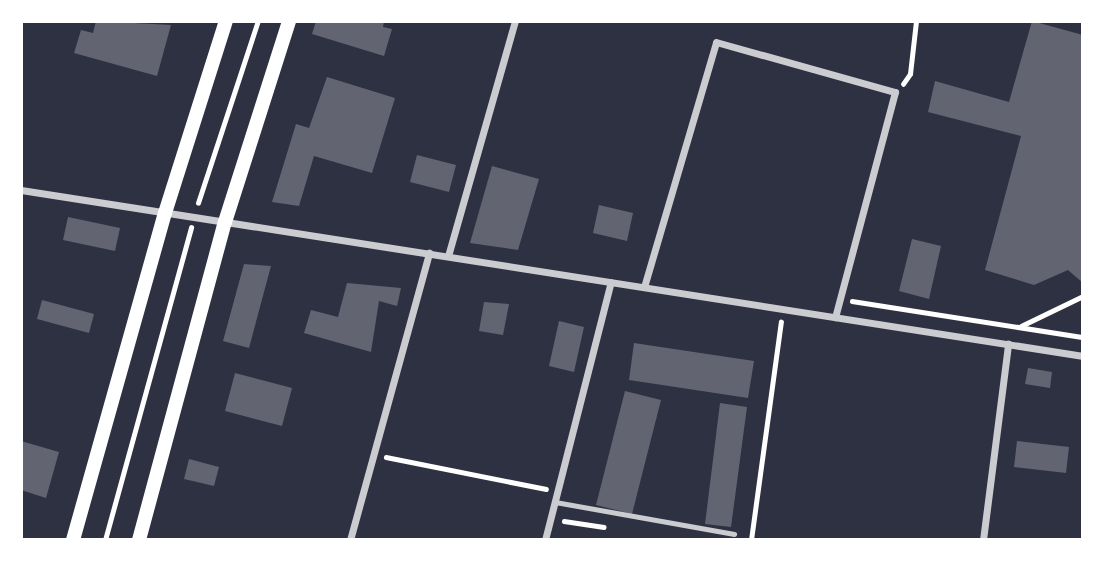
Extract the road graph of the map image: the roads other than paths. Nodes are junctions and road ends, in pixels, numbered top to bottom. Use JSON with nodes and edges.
{"nodes":[{"id":1,"x":226,"y":21,"type":"edge"},
{"id":2,"x":289,"y":21,"type":"edge"},
{"id":3,"x":514,"y":21,"type":"edge"},
{"id":4,"x":21,"y":190,"type":"edge"},
{"id":5,"x":165,"y":213,"type":"junction"},
{"id":6,"x":225,"y":222,"type":"junction"},
{"id":7,"x":429,"y":253,"type":"junction"},
{"id":8,"x":448,"y":256,"type":"junction"},
{"id":9,"x":611,"y":282,"type":"junction"},
{"id":10,"x":644,"y":287,"type":"junction"},
{"id":11,"x":835,"y":317,"type":"junction"},
{"id":12,"x":1009,"y":344,"type":"junction"},
{"id":13,"x":1083,"y":356,"type":"edge"},
{"id":14,"x":555,"y":502,"type":"junction"},
{"id":15,"x":734,"y":534,"type":"dead end"},
{"id":16,"x":73,"y":540,"type":"edge"},
{"id":17,"x":139,"y":540,"type":"edge"},
{"id":18,"x":350,"y":540,"type":"edge"},
{"id":19,"x":545,"y":540,"type":"edge"},
{"id":20,"x":983,"y":540,"type":"edge"}],
"edges":[{"from":1,"to":5,"type":"main road"},
{"from":2,"to":6,"type":"main road"},
{"from":3,"to":8,"type":"street"},
{"from":4,"to":5,"type":"street"},
{"from":5,"to":6,"type":"street"},
{"from":5,"to":16,"type":"main road"},
{"from":6,"to":7,"type":"street"},
{"from":6,"to":17,"type":"main road"},
{"from":7,"to":8,"type":"street"},
{"from":7,"to":18,"type":"street"},
{"from":8,"to":9,"type":"street"},
{"from":9,"to":10,"type":"street"},
{"from":9,"to":14,"type":"street"},
{"from":10,"to":11,"type":"street"},
{"from":10,"to":11,"type":"street"},
{"from":11,"to":12,"type":"street"},
{"from":12,"to":13,"type":"street"},
{"from":12,"to":20,"type":"street"},
{"from":14,"to":15,"type":"lane"},
{"from":14,"to":19,"type":"street"}]}
